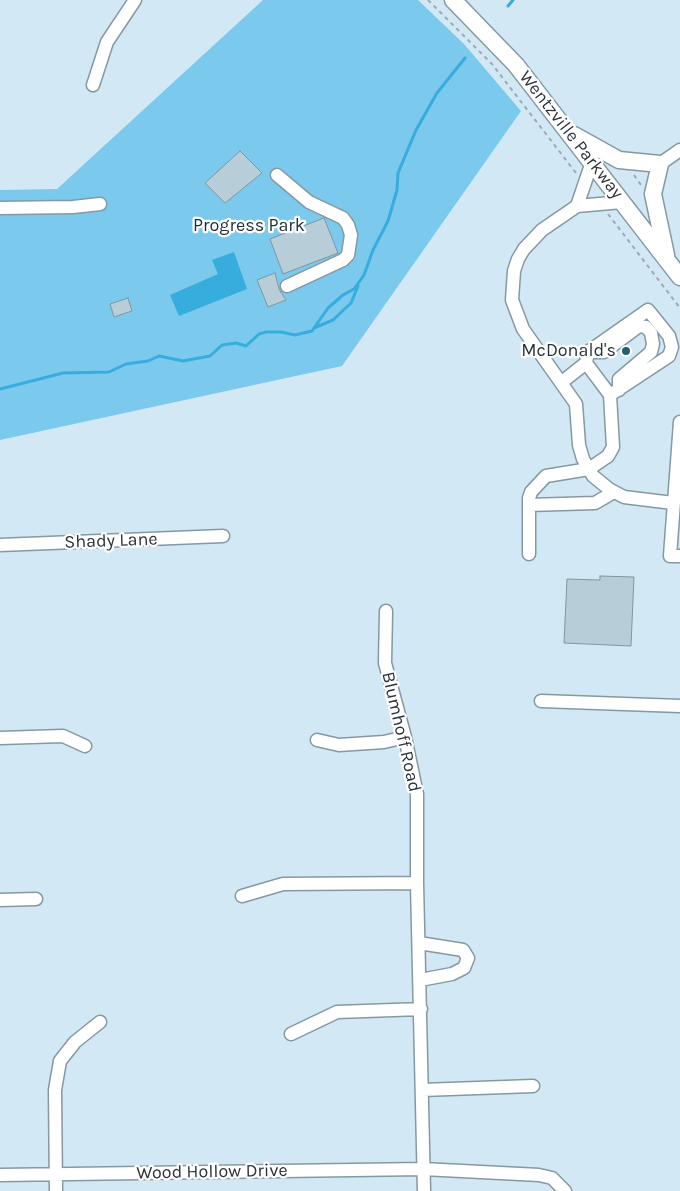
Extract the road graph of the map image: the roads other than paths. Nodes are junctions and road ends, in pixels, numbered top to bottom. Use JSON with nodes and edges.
{"nodes":[{"id":1,"x":135,"y":0,"type":"edge"},
{"id":2,"x":453,"y":0,"type":"edge"},
{"id":3,"x":93,"y":85,"type":"dead end"},
{"id":4,"x":568,"y":132,"type":"junction"},
{"id":5,"x":680,"y":150,"type":"edge"},
{"id":6,"x":592,"y":162,"type":"junction"},
{"id":7,"x":660,"y":164,"type":"junction"},
{"id":8,"x":277,"y":175,"type":"dead end"},
{"id":9,"x":622,"y":202,"type":"junction"},
{"id":10,"x":100,"y":204,"type":"dead end"},
{"id":11,"x":576,"y":206,"type":"junction"},
{"id":12,"x":0,"y":208,"type":"edge"},
{"id":13,"x":668,"y":260,"type":"junction"},
{"id":14,"x":680,"y":277,"type":"edge"},
{"id":15,"x":287,"y":286,"type":"dead end"},
{"id":16,"x":587,"y":358,"type":"junction"},
{"id":17,"x":562,"y":382,"type":"junction"},
{"id":18,"x":614,"y":392,"type":"junction"},
{"id":19,"x":680,"y":422,"type":"edge"},
{"id":20,"x":589,"y":469,"type":"junction"},
{"id":21,"x":614,"y":492,"type":"junction"},
{"id":22,"x":673,"y":503,"type":"junction"},
{"id":23,"x":529,"y":506,"type":"junction"},
{"id":24,"x":223,"y":536,"type":"dead end"},
{"id":25,"x":0,"y":545,"type":"edge"},
{"id":26,"x":529,"y":554,"type":"dead end"},
{"id":27,"x":675,"y":556,"type":"edge"},
{"id":28,"x":386,"y":611,"type":"dead end"},
{"id":29,"x":541,"y":701,"type":"dead end"},
{"id":30,"x":680,"y":706,"type":"edge"},
{"id":31,"x":405,"y":737,"type":"junction"},
{"id":32,"x":0,"y":738,"type":"edge"},
{"id":33,"x":317,"y":740,"type":"dead end"},
{"id":34,"x":85,"y":746,"type":"dead end"},
{"id":35,"x":416,"y":883,"type":"junction"},
{"id":36,"x":242,"y":896,"type":"dead end"},
{"id":37,"x":36,"y":899,"type":"dead end"},
{"id":38,"x":0,"y":900,"type":"edge"},
{"id":39,"x":418,"y":943,"type":"junction"},
{"id":40,"x":420,"y":980,"type":"junction"},
{"id":41,"x":421,"y":1009,"type":"junction"},
{"id":42,"x":100,"y":1022,"type":"dead end"},
{"id":43,"x":291,"y":1034,"type":"dead end"},
{"id":44,"x":533,"y":1086,"type":"dead end"},
{"id":45,"x":422,"y":1090,"type":"junction"},
{"id":46,"x":423,"y":1169,"type":"junction"},
{"id":47,"x":55,"y":1174,"type":"junction"},
{"id":48,"x":0,"y":1175,"type":"edge"},
{"id":49,"x":56,"y":1191,"type":"edge"},
{"id":50,"x":424,"y":1191,"type":"edge"},
{"id":51,"x":565,"y":1191,"type":"edge"}],
"edges":[{"from":1,"to":3,"type":"street"},
{"from":2,"to":4,"type":"main road","name":"Wentzville Parkway"},
{"from":4,"to":6,"type":"main road","name":"Wentzville Parkway"},
{"from":4,"to":7,"type":"main road"},
{"from":5,"to":7,"type":"street"},
{"from":6,"to":9,"type":"main road","name":"Wentzville Parkway"},
{"from":6,"to":11,"type":"street"},
{"from":7,"to":13,"type":"main road"},
{"from":8,"to":15,"type":"street"},
{"from":9,"to":11,"type":"street"},
{"from":9,"to":13,"type":"main road","name":"Wentzville Parkway"},
{"from":10,"to":12,"type":"street"},
{"from":11,"to":17,"type":"street"},
{"from":13,"to":14,"type":"main road","name":"Wentzville Parkway"},
{"from":16,"to":17,"type":"street"},
{"from":16,"to":18,"type":"street"},
{"from":16,"to":18,"type":"street"},
{"from":16,"to":18,"type":"street"},
{"from":17,"to":20,"type":"street"},
{"from":18,"to":20,"type":"street"},
{"from":19,"to":22,"type":"street"},
{"from":20,"to":21,"type":"street"},
{"from":20,"to":23,"type":"street"},
{"from":21,"to":22,"type":"street"},
{"from":21,"to":23,"type":"street"},
{"from":22,"to":27,"type":"street"},
{"from":23,"to":26,"type":"street"},
{"from":24,"to":25,"type":"street","name":"Shady Lane"},
{"from":28,"to":31,"type":"street","name":"Blumhoff Road"},
{"from":29,"to":30,"type":"street"},
{"from":31,"to":33,"type":"street"},
{"from":31,"to":35,"type":"street","name":"Blumhoff Road"},
{"from":32,"to":34,"type":"street"},
{"from":35,"to":36,"type":"street"},
{"from":35,"to":39,"type":"street","name":"Blumhoff Road"},
{"from":37,"to":38,"type":"street"},
{"from":39,"to":40,"type":"street","name":"Blumhoff Road"},
{"from":39,"to":40,"type":"street"},
{"from":40,"to":41,"type":"street","name":"Blumhoff Road"},
{"from":41,"to":43,"type":"street"},
{"from":41,"to":45,"type":"street","name":"Blumhoff Road"},
{"from":42,"to":47,"type":"street"},
{"from":44,"to":45,"type":"street"},
{"from":45,"to":46,"type":"street","name":"Blumhoff Road"},
{"from":46,"to":47,"type":"street","name":"Wood Hollow Drive"},
{"from":46,"to":50,"type":"street","name":"Blumhoff Road"},
{"from":46,"to":51,"type":"street","name":"Wood Hollow Drive"},
{"from":47,"to":48,"type":"street","name":"Wood Hollow Drive"},
{"from":47,"to":49,"type":"street"}]}
